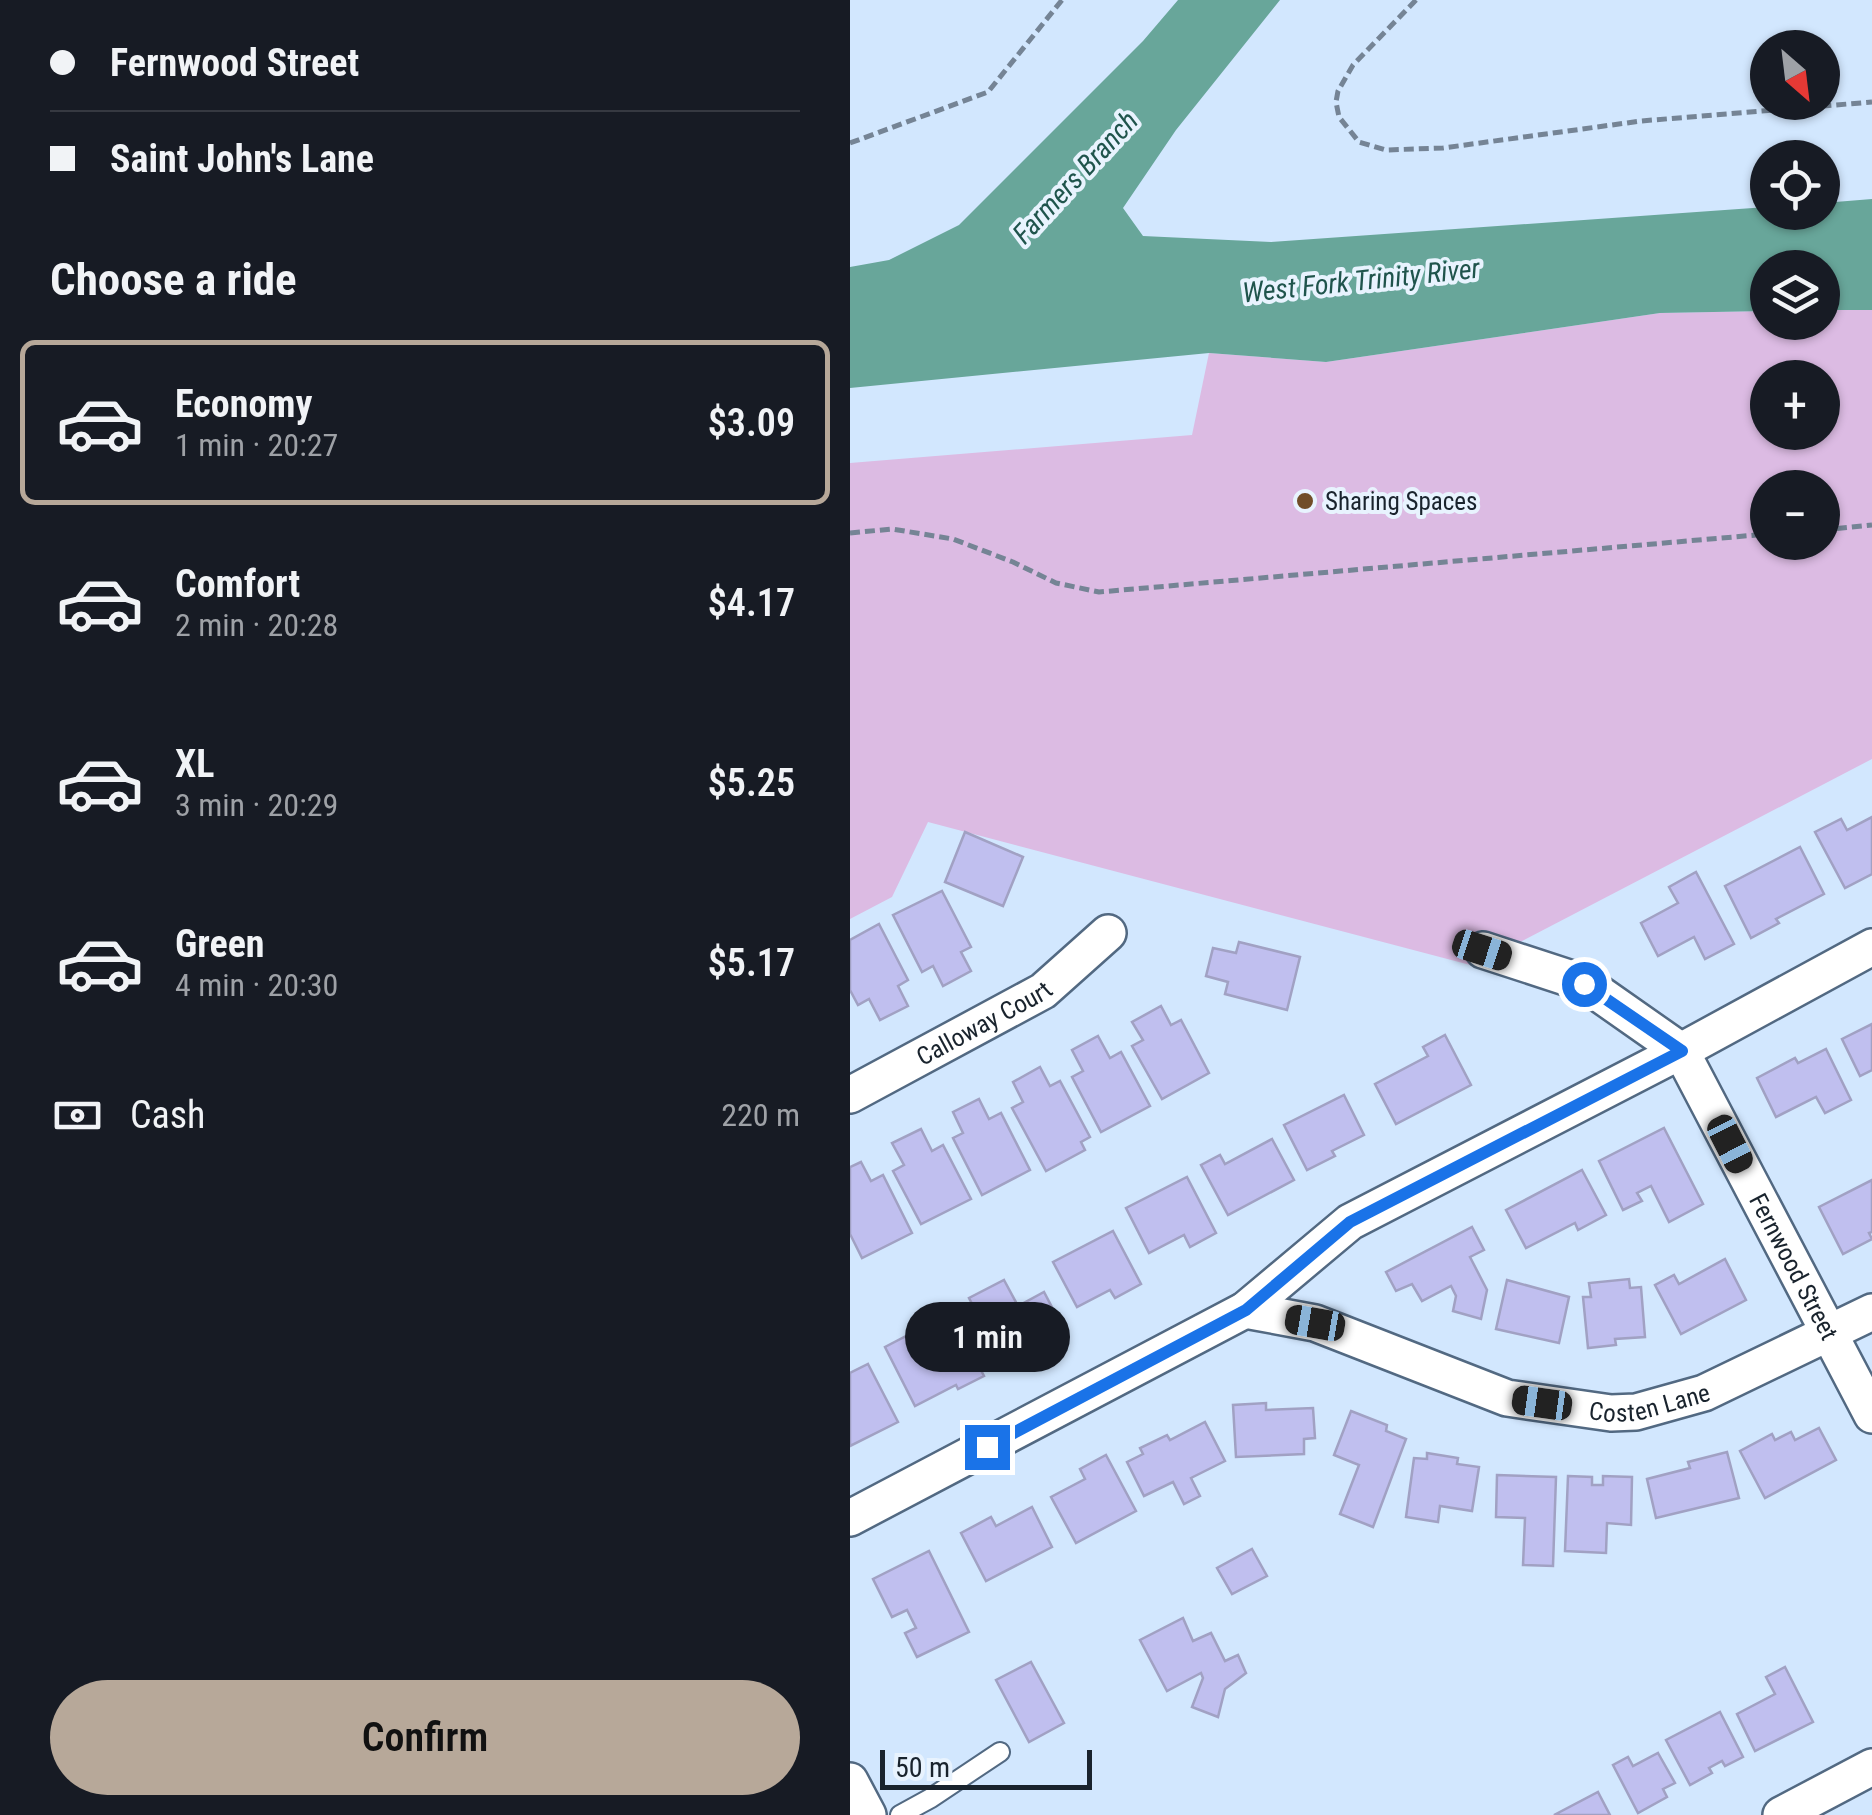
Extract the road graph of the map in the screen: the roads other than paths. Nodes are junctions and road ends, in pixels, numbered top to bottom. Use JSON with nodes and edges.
{"nodes":[{"id":1,"x":1108,"y":932,"type":"dead end"},
{"id":2,"x":1872,"y":947,"type":"edge"},
{"id":3,"x":1482,"y":950,"type":"dead end"},
{"id":4,"x":1682,"y":1051,"type":"junction"},
{"id":5,"x":850,"y":1095,"type":"edge"},
{"id":6,"x":1246,"y":1310,"type":"junction"},
{"id":7,"x":1872,"y":1312,"type":"edge"},
{"id":8,"x":1830,"y":1334,"type":"junction"},
{"id":9,"x":1872,"y":1414,"type":"edge"},
{"id":10,"x":850,"y":1518,"type":"edge"},
{"id":11,"x":1000,"y":1752,"type":"dead end"},
{"id":12,"x":1872,"y":1766,"type":"edge"},
{"id":13,"x":850,"y":1781,"type":"edge"},
{"id":14,"x":868,"y":1815,"type":"edge"},
{"id":15,"x":900,"y":1815,"type":"edge"},
{"id":16,"x":1781,"y":1815,"type":"edge"}],
"edges":[{"from":1,"to":5,"type":"street","name":"Calloway Court"},
{"from":2,"to":4,"type":"street"},
{"from":3,"to":4,"type":"street","name":"Fernwood Street"},
{"from":4,"to":6,"type":"street"},
{"from":4,"to":8,"type":"street","name":"Fernwood Street"},
{"from":6,"to":8,"type":"street","name":"Costen Lane"},
{"from":6,"to":10,"type":"street"},
{"from":7,"to":8,"type":"street","name":"Costen Lane"},
{"from":8,"to":9,"type":"street","name":"Fernwood Street"},
{"from":11,"to":15,"type":"lane"},
{"from":12,"to":16,"type":"street"},
{"from":13,"to":14,"type":"street"}]}
